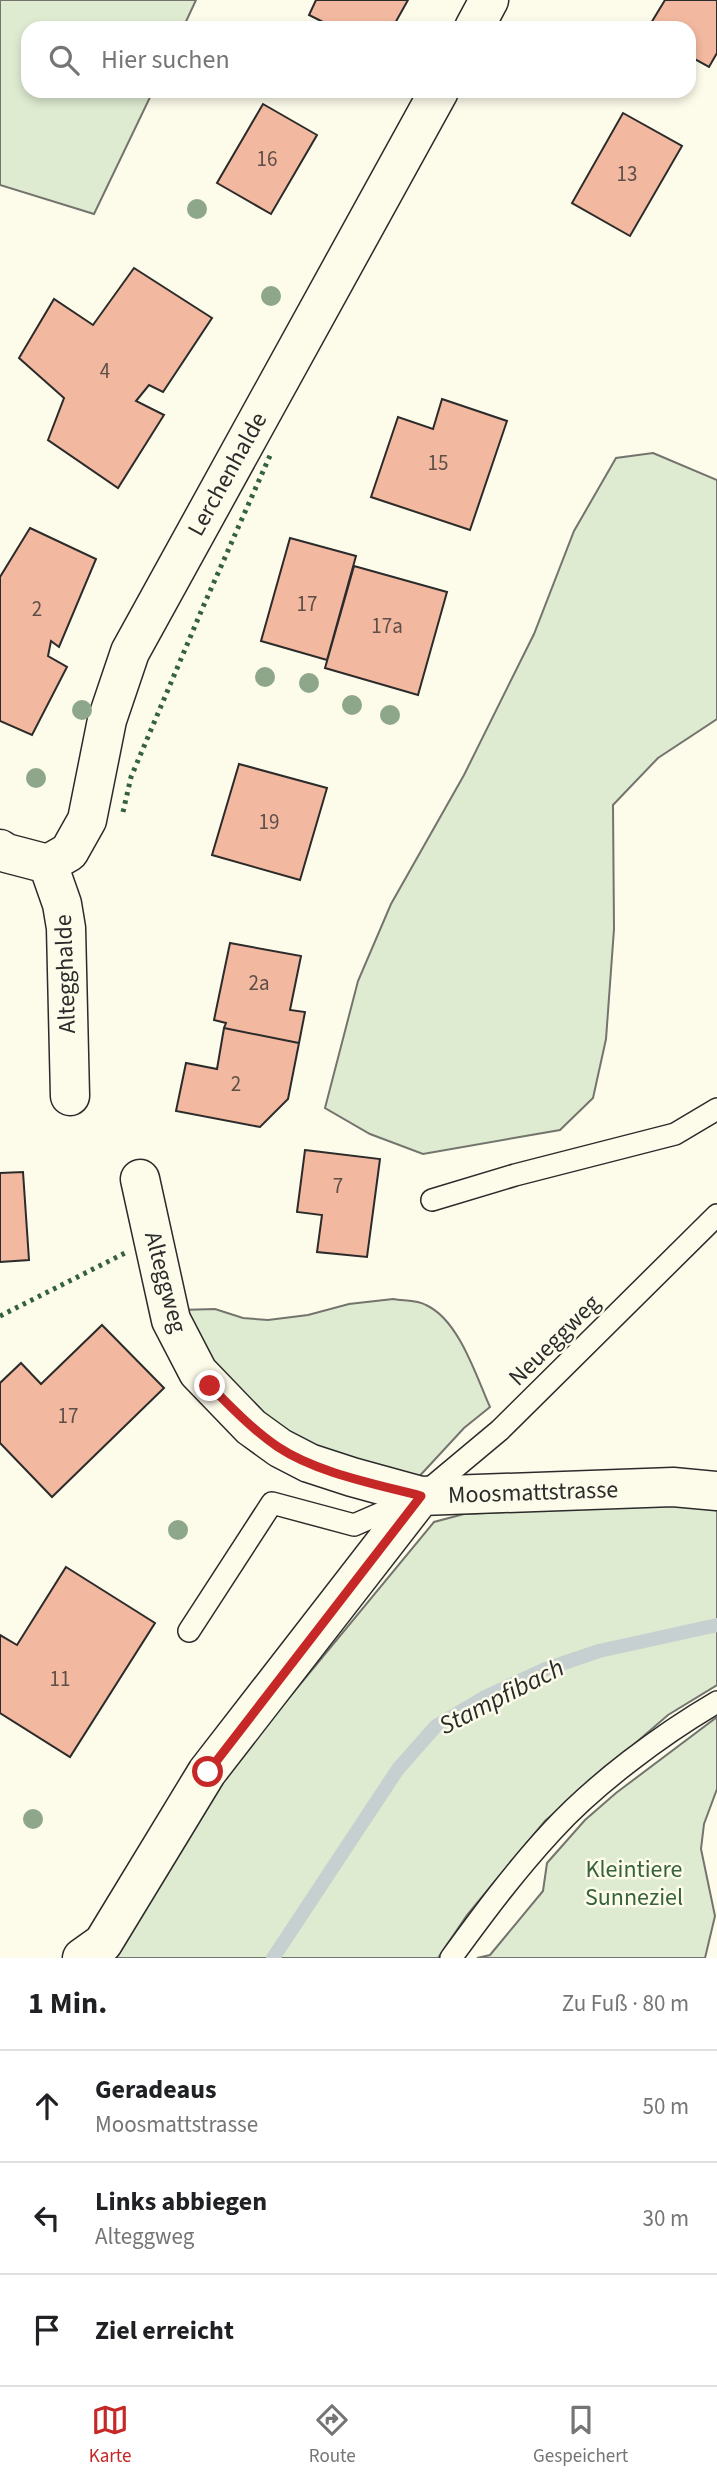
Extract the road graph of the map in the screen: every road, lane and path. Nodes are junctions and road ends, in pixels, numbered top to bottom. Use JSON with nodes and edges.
{"nodes":[{"id":1,"x":489,"y":0,"type":"edge"},
{"id":2,"x":478,"y":21,"type":"edge"},
{"id":3,"x":435,"y":98,"type":"edge"},
{"id":4,"x":0,"y":849,"type":"edge"},
{"id":5,"x":48,"y":864,"type":"junction"},
{"id":6,"x":70,"y":1096,"type":"dead end"},
{"id":7,"x":717,"y":1109,"type":"edge"},
{"id":8,"x":140,"y":1179,"type":"dead end"},
{"id":9,"x":432,"y":1200,"type":"dead end"},
{"id":10,"x":717,"y":1215,"type":"edge"},
{"id":11,"x":717,"y":1491,"type":"edge"},
{"id":12,"x":421,"y":1496,"type":"junction"},
{"id":13,"x":189,"y":1631,"type":"dead end"},
{"id":14,"x":717,"y":1702,"type":"edge"},
{"id":15,"x":82,"y":1958,"type":"edge"},
{"id":16,"x":451,"y":1958,"type":"edge"}],
"edges":[{"from":1,"to":2,"type":"street"},
{"from":3,"to":5,"type":"street","name":"Lerchenhalde"},
{"from":4,"to":5,"type":"street"},
{"from":5,"to":6,"type":"street","name":"Altegghalde"},
{"from":7,"to":9,"type":"lane"},
{"from":8,"to":12,"type":"street","name":"Alteggweg"},
{"from":10,"to":12,"type":"lane","name":"Neueggweg"},
{"from":11,"to":12,"type":"street","name":"Moosmattstrasse"},
{"from":12,"to":13,"type":"lane","name":"Neueggweg"},
{"from":12,"to":15,"type":"street","name":"Moosmattstrasse"},
{"from":14,"to":16,"type":"lane"}]}
